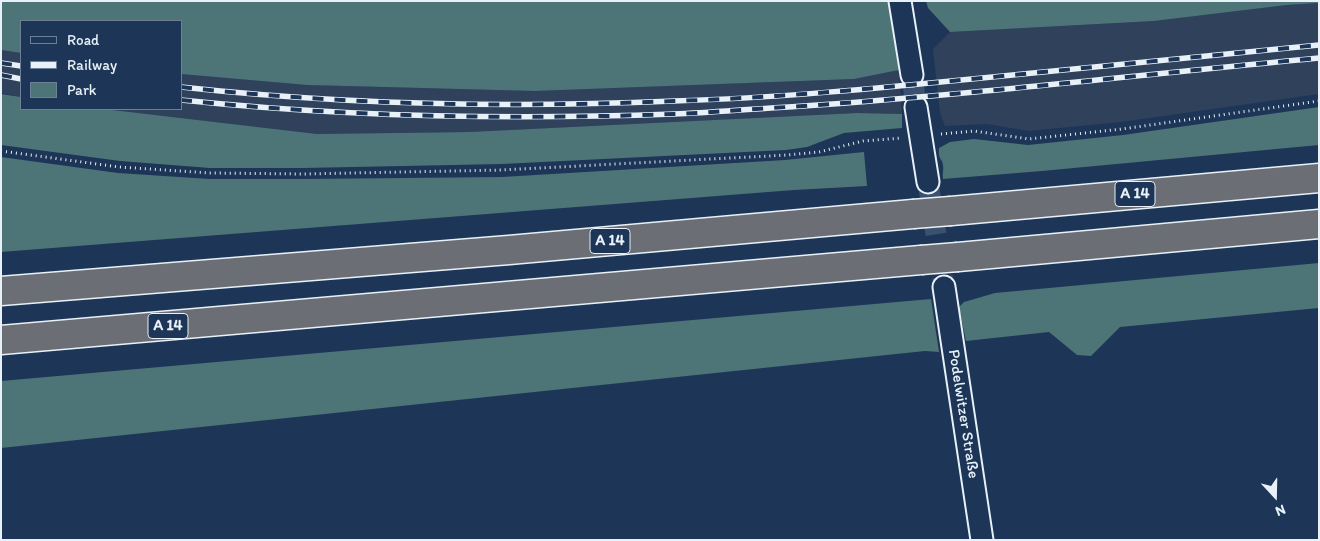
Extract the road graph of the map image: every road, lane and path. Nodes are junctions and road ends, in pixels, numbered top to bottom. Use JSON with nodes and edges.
{"nodes":[{"id":1,"x":900,"y":1,"type":"edge"},
{"id":2,"x":912,"y":75,"type":"tunnel mouth"},
{"id":3,"x":1319,"y":101,"type":"edge"},
{"id":4,"x":916,"y":107,"type":"tunnel mouth"},
{"id":5,"x":921,"y":136,"type":"junction"},
{"id":6,"x":1,"y":151,"type":"edge"},
{"id":7,"x":1319,"y":178,"type":"edge"},
{"id":8,"x":928,"y":182,"type":"tunnel mouth"},
{"id":9,"x":1319,"y":224,"type":"edge"},
{"id":10,"x":944,"y":287,"type":"tunnel mouth"},
{"id":11,"x":1,"y":291,"type":"edge"},
{"id":12,"x":1,"y":340,"type":"edge"},
{"id":13,"x":982,"y":540,"type":"edge"}],
"edges":[{"from":1,"to":2,"type":"street"},
{"from":3,"to":5,"type":"path"},
{"from":4,"to":5,"type":"street"},
{"from":5,"to":6,"type":"path"},
{"from":5,"to":8,"type":"street"},
{"from":7,"to":11,"type":"highway","number":"A 14","bridge":true},
{"from":9,"to":12,"type":"highway","number":"A 14","bridge":true},
{"from":10,"to":13,"type":"street","name":"Podelwitzer Straße"}]}
